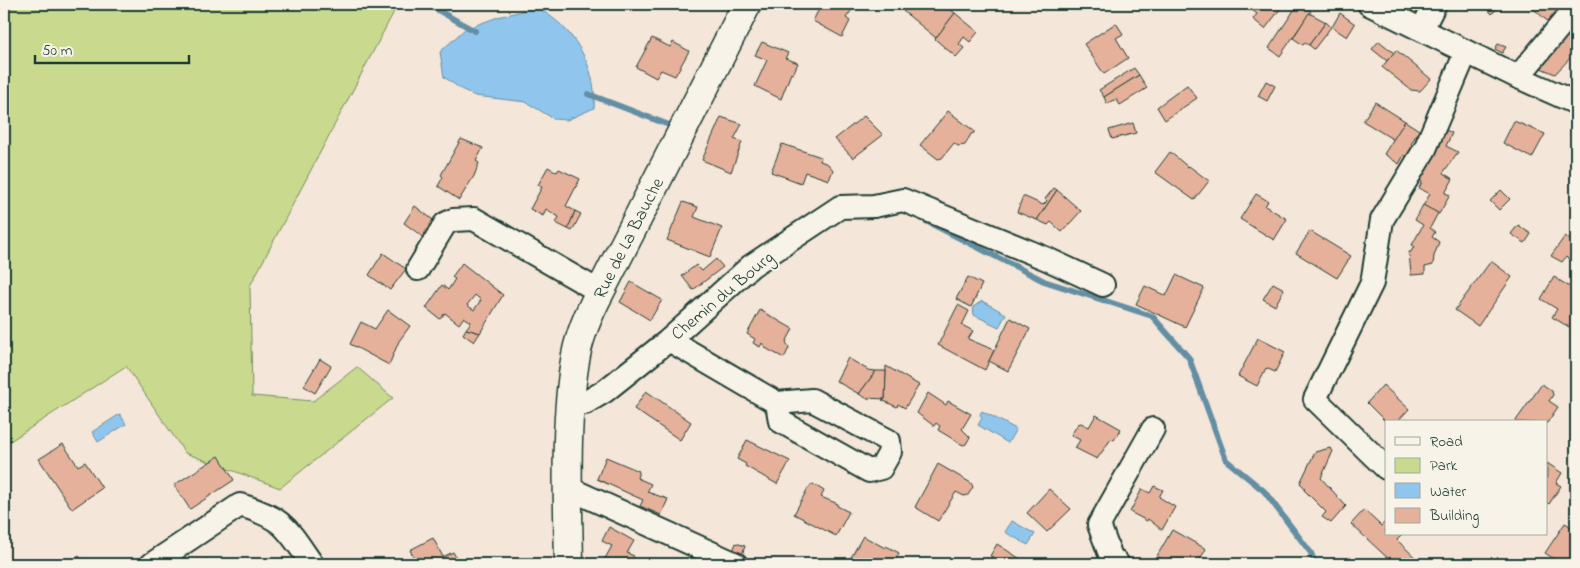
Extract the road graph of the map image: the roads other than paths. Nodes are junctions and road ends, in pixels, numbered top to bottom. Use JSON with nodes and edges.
{"nodes":[{"id":1,"x":747,"y":4,"type":"edge"},
{"id":2,"x":1369,"y":4,"type":"edge"},
{"id":3,"x":1435,"y":4,"type":"edge"},
{"id":4,"x":1576,"y":7,"type":"edge"},
{"id":5,"x":1422,"y":29,"type":"junction"},
{"id":6,"x":1466,"y":52,"type":"junction"},
{"id":7,"x":1518,"y":77,"type":"junction"},
{"id":8,"x":1576,"y":103,"type":"edge"},
{"id":9,"x":418,"y":269,"type":"dead end"},
{"id":10,"x":1103,"y":285,"type":"dead end"},
{"id":11,"x":600,"y":292,"type":"junction"},
{"id":12,"x":669,"y":340,"type":"junction"},
{"id":13,"x":777,"y":403,"type":"junction"},
{"id":14,"x":571,"y":405,"type":"junction"},
{"id":15,"x":1153,"y":429,"type":"dead end"},
{"id":16,"x":1385,"y":467,"type":"edge"},
{"id":17,"x":568,"y":488,"type":"junction"},
{"id":18,"x":152,"y":564,"type":"edge"},
{"id":19,"x":312,"y":564,"type":"edge"},
{"id":20,"x":569,"y":564,"type":"edge"},
{"id":21,"x":736,"y":564,"type":"edge"},
{"id":22,"x":1118,"y":564,"type":"edge"}],
"edges":[{"from":1,"to":11,"type":"street","name":"Rue de La Bauche"},
{"from":2,"to":5,"type":"street"},
{"from":3,"to":5,"type":"street"},
{"from":4,"to":7,"type":"street"},
{"from":5,"to":6,"type":"street"},
{"from":6,"to":7,"type":"street"},
{"from":6,"to":16,"type":"street"},
{"from":7,"to":8,"type":"street"},
{"from":9,"to":11,"type":"street"},
{"from":10,"to":12,"type":"street","name":"Chemin du Bourg"},
{"from":11,"to":14,"type":"street","name":"Rue de La Bauche"},
{"from":12,"to":13,"type":"street"},
{"from":12,"to":14,"type":"street","name":"Chemin du Bourg"},
{"from":13,"to":13,"type":"street"},
{"from":14,"to":17,"type":"street","name":"Rue de La Bauche"},
{"from":15,"to":22,"type":"street"},
{"from":17,"to":20,"type":"street","name":"Rue de La Bauche"},
{"from":17,"to":21,"type":"street"},
{"from":18,"to":19,"type":"street"}]}
